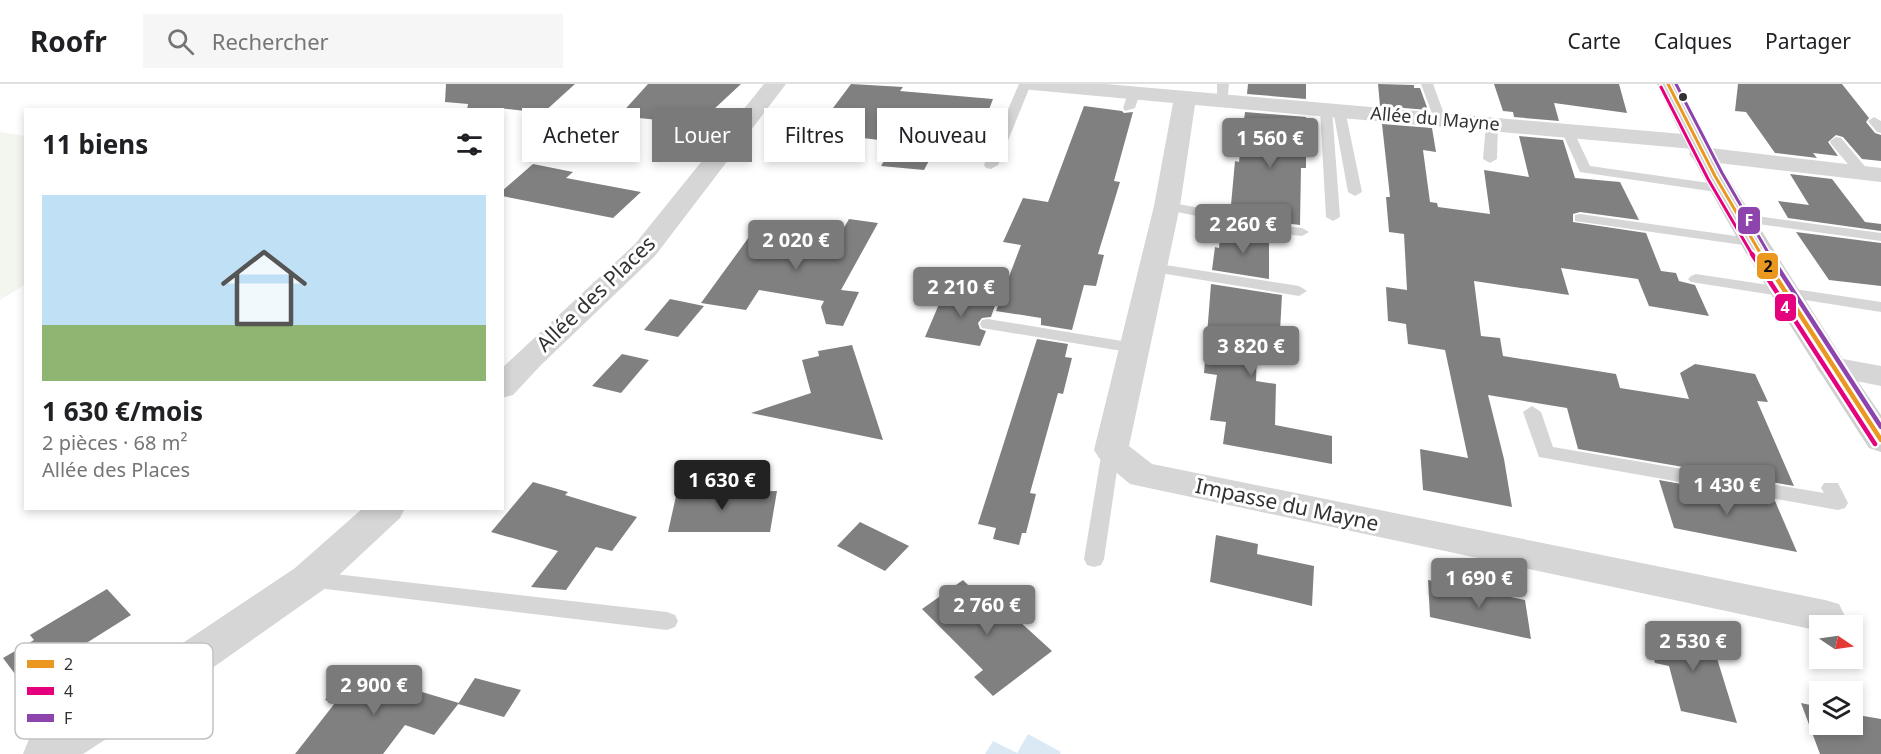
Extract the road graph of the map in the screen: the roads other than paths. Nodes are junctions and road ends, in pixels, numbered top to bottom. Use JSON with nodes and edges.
{"nodes":[{"id":1,"x":775,"y":84,"type":"edge"},
{"id":2,"x":1025,"y":84,"type":"edge"},
{"id":3,"x":1032,"y":84,"type":"edge"},
{"id":4,"x":1427,"y":84,"type":"edge"},
{"id":5,"x":1668,"y":84,"type":"edge"},
{"id":6,"x":1104,"y":87,"type":"edge"},
{"id":7,"x":1223,"y":92,"type":"edge"},
{"id":8,"x":1185,"y":97,"type":"junction"},
{"id":9,"x":1332,"y":110,"type":"junction"},
{"id":10,"x":1440,"y":119,"type":"junction"},
{"id":11,"x":1491,"y":124,"type":"junction"},
{"id":12,"x":1567,"y":130,"type":"junction"},
{"id":13,"x":1836,"y":141,"type":"dead end"},
{"id":14,"x":1698,"y":148,"type":"junction"},
{"id":15,"x":1490,"y":159,"type":"dead end"},
{"id":16,"x":991,"y":165,"type":"dead end"},
{"id":17,"x":1872,"y":174,"type":"edge"},
{"id":18,"x":1723,"y":189,"type":"junction"},
{"id":19,"x":1355,"y":192,"type":"dead end"},
{"id":20,"x":1167,"y":206,"type":"junction"},
{"id":21,"x":1334,"y":217,"type":"dead end"},
{"id":22,"x":1580,"y":218,"type":"dead end"},
{"id":23,"x":1741,"y":218,"type":"junction"},
{"id":24,"x":1302,"y":232,"type":"dead end"},
{"id":25,"x":1881,"y":237,"type":"edge"},
{"id":26,"x":1757,"y":243,"type":"junction"},
{"id":27,"x":1154,"y":264,"type":"junction"},
{"id":28,"x":1275,"y":278,"type":"dead end"},
{"id":29,"x":1696,"y":279,"type":"dead end"},
{"id":30,"x":1299,"y":291,"type":"dead end"},
{"id":31,"x":1790,"y":295,"type":"junction"},
{"id":32,"x":1881,"y":307,"type":"edge"},
{"id":33,"x":988,"y":324,"type":"dead end"},
{"id":34,"x":1134,"y":348,"type":"junction"},
{"id":35,"x":1832,"y":367,"type":"junction"},
{"id":36,"x":1881,"y":376,"type":"edge"},
{"id":37,"x":504,"y":386,"type":"edge"},
{"id":38,"x":1532,"y":412,"type":"dead end"},
{"id":39,"x":1880,"y":438,"type":"edge"},
{"id":40,"x":1111,"y":450,"type":"junction"},
{"id":41,"x":1831,"y":488,"type":"dead end"},
{"id":42,"x":385,"y":510,"type":"edge"},
{"id":43,"x":1094,"y":559,"type":"dead end"},
{"id":44,"x":309,"y":579,"type":"junction"},
{"id":45,"x":1820,"y":615,"type":"edge"},
{"id":46,"x":668,"y":621,"type":"dead end"},
{"id":47,"x":213,"y":645,"type":"edge"},
{"id":48,"x":69,"y":739,"type":"edge"},
{"id":49,"x":45,"y":754,"type":"edge"}],
"edges":[{"from":1,"to":37,"type":"street","name":"Allée des Places"},
{"from":2,"to":16,"type":"lane"},
{"from":3,"to":6,"type":"street","name":"Allée du Mayne"},
{"from":4,"to":10,"type":"lane"},
{"from":5,"to":14,"type":"main road"},
{"from":6,"to":8,"type":"street","name":"Allée du Mayne"},
{"from":7,"to":8,"type":"street","name":"Allée du Mayne"},
{"from":7,"to":9,"type":"street","name":"Allée du Mayne"},
{"from":8,"to":20,"type":"street"},
{"from":9,"to":10,"type":"street","name":"Allée du Mayne"},
{"from":9,"to":19,"type":"lane"},
{"from":9,"to":21,"type":"lane"},
{"from":10,"to":11,"type":"street","name":"Allée du Mayne"},
{"from":11,"to":12,"type":"street","name":"Allée du Mayne"},
{"from":11,"to":15,"type":"lane"},
{"from":12,"to":14,"type":"street","name":"Allée du Mayne"},
{"from":12,"to":18,"type":"lane"},
{"from":13,"to":17,"type":"lane"},
{"from":14,"to":17,"type":"street","name":"Allée du Mayne"},
{"from":14,"to":18,"type":"main road"},
{"from":18,"to":23,"type":"main road"},
{"from":20,"to":24,"type":"lane"},
{"from":20,"to":27,"type":"street"},
{"from":22,"to":26,"type":"lane"},
{"from":23,"to":25,"type":"lane"},
{"from":23,"to":26,"type":"main road"},
{"from":26,"to":31,"type":"main road"},
{"from":27,"to":28,"type":"lane"},
{"from":27,"to":30,"type":"lane"},
{"from":27,"to":34,"type":"street"},
{"from":29,"to":31,"type":"lane"},
{"from":31,"to":32,"type":"lane"},
{"from":31,"to":35,"type":"main road"},
{"from":33,"to":34,"type":"lane"},
{"from":34,"to":40,"type":"street"},
{"from":35,"to":36,"type":"street"},
{"from":35,"to":39,"type":"main road"},
{"from":38,"to":41,"type":"lane"},
{"from":40,"to":43,"type":"lane"},
{"from":40,"to":45,"type":"street","name":"Impasse du Mayne"},
{"from":42,"to":44,"type":"street"},
{"from":44,"to":46,"type":"lane"},
{"from":44,"to":47,"type":"street"},
{"from":48,"to":49,"type":"street"}]}
